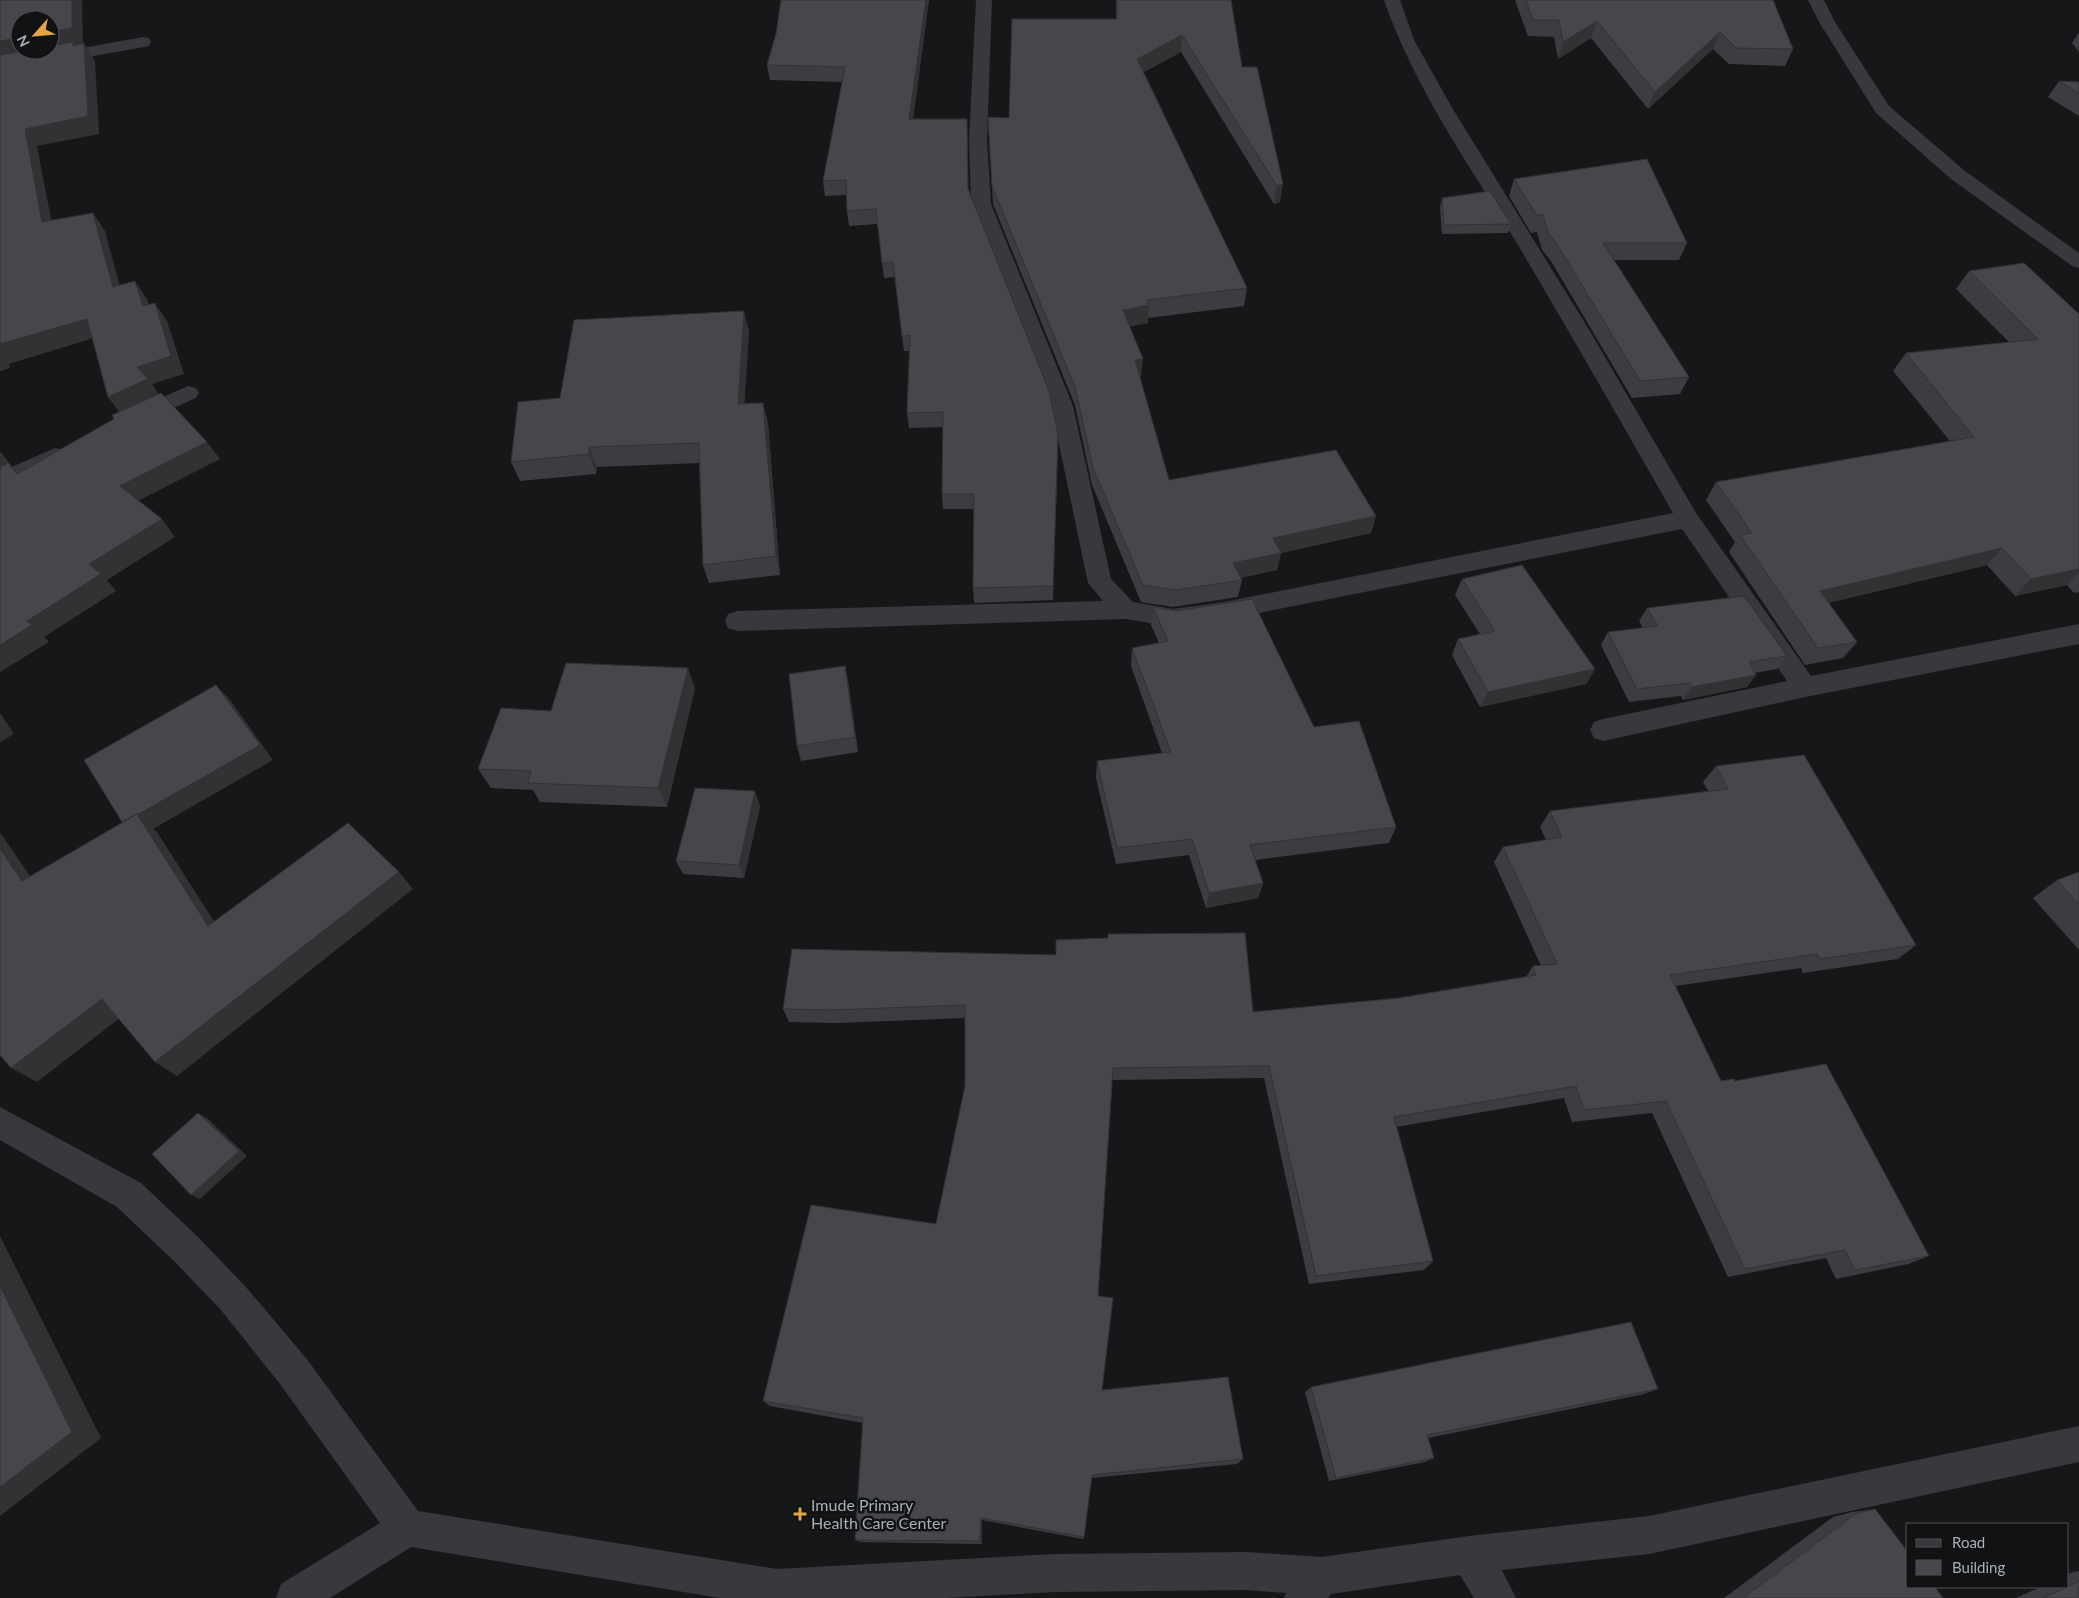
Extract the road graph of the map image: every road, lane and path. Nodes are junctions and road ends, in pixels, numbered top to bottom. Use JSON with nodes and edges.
{"nodes":[{"id":1,"x":984,"y":0,"type":"edge"},
{"id":2,"x":1392,"y":0,"type":"edge"},
{"id":3,"x":1816,"y":0,"type":"edge"},
{"id":4,"x":143,"y":42,"type":"dead end"},
{"id":5,"x":0,"y":68,"type":"edge"},
{"id":6,"x":2079,"y":262,"type":"edge"},
{"id":7,"x":188,"y":393,"type":"dead end"},
{"id":8,"x":117,"y":427,"type":"edge"},
{"id":9,"x":72,"y":448,"type":"edge"},
{"id":10,"x":0,"y":482,"type":"edge"},
{"id":11,"x":1688,"y":519,"type":"junction"},
{"id":12,"x":1126,"y":610,"type":"junction"},
{"id":13,"x":737,"y":621,"type":"dead end"},
{"id":14,"x":2079,"y":634,"type":"edge"},
{"id":15,"x":1805,"y":686,"type":"junction"},
{"id":16,"x":1603,"y":730,"type":"dead end"},
{"id":17,"x":0,"y":1123,"type":"edge"},
{"id":18,"x":2079,"y":1444,"type":"edge"},
{"id":19,"x":407,"y":1528,"type":"junction"},
{"id":20,"x":1469,"y":1555,"type":"junction"},
{"id":21,"x":1312,"y":1587,"type":"edge"},
{"id":22,"x":780,"y":1593,"type":"edge"},
{"id":23,"x":295,"y":1598,"type":"edge"},
{"id":24,"x":1497,"y":1598,"type":"edge"}],
"edges":[{"from":1,"to":12,"type":"street"},
{"from":2,"to":11,"type":"street"},
{"from":3,"to":6,"type":"street"},
{"from":4,"to":5,"type":"street"},
{"from":7,"to":8,"type":"street"},
{"from":9,"to":10,"type":"street"},
{"from":11,"to":12,"type":"street"},
{"from":11,"to":15,"type":"street"},
{"from":12,"to":13,"type":"street"},
{"from":14,"to":15,"type":"street"},
{"from":15,"to":16,"type":"street"},
{"from":17,"to":19,"type":"street"},
{"from":18,"to":20,"type":"street"},
{"from":19,"to":22,"type":"street"},
{"from":19,"to":23,"type":"street"},
{"from":20,"to":21,"type":"street"},
{"from":20,"to":24,"type":"street"},
{"from":21,"to":22,"type":"street"}]}
